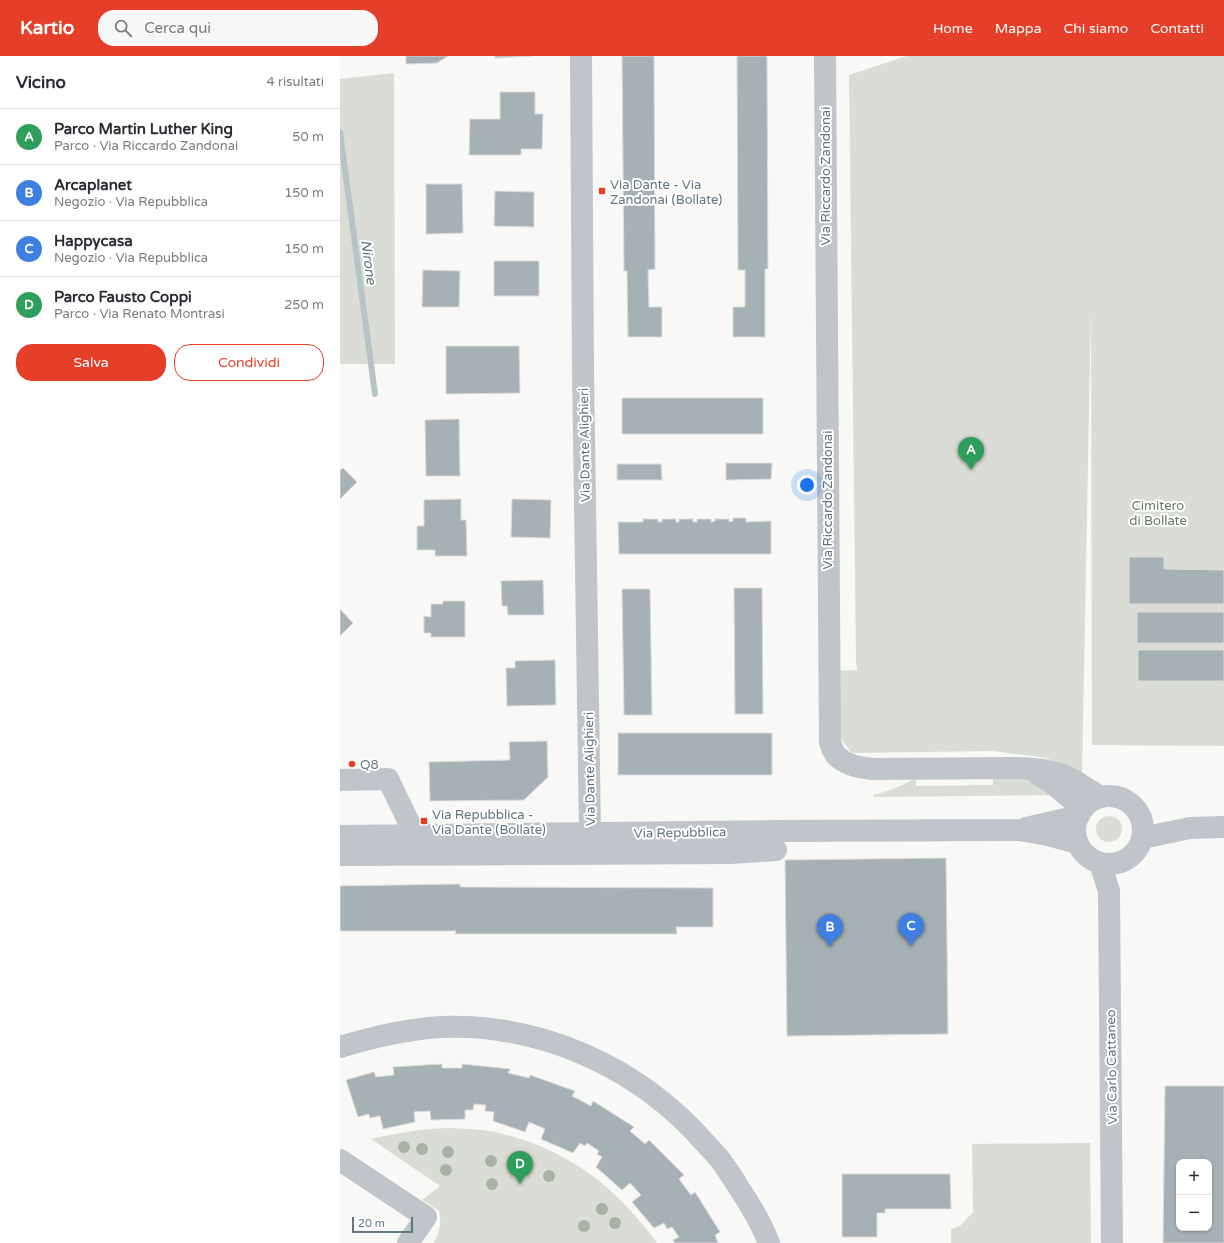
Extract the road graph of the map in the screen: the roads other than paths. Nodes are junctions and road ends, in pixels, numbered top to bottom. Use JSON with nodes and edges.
{"nodes":[{"id":1,"x":581,"y":56,"type":"edge"},
{"id":2,"x":825,"y":56,"type":"edge"},
{"id":3,"x":1019,"y":768,"type":"junction"},
{"id":4,"x":340,"y":780,"type":"edge"},
{"id":5,"x":1102,"y":797,"type":"junction"},
{"id":6,"x":1081,"y":812,"type":"junction"},
{"id":7,"x":1141,"y":817,"type":"junction"},
{"id":8,"x":1224,"y":827,"type":"edge"},
{"id":9,"x":1190,"y":828,"type":"junction"},
{"id":10,"x":1019,"y":830,"type":"junction"},
{"id":11,"x":590,"y":833,"type":"junction"},
{"id":12,"x":340,"y":836,"type":"edge"},
{"id":13,"x":415,"y":836,"type":"junction"},
{"id":14,"x":1142,"y":838,"type":"junction"},
{"id":15,"x":637,"y":843,"type":"junction"},
{"id":16,"x":1078,"y":843,"type":"junction"},
{"id":17,"x":383,"y":845,"type":"junction"},
{"id":18,"x":441,"y":845,"type":"junction"},
{"id":19,"x":340,"y":855,"type":"edge"},
{"id":20,"x":1110,"y":862,"type":"junction"},
{"id":21,"x":340,"y":1047,"type":"edge"},
{"id":22,"x":340,"y":1160,"type":"edge"},
{"id":23,"x":408,"y":1243,"type":"edge"},
{"id":24,"x":770,"y":1243,"type":"edge"},
{"id":25,"x":1112,"y":1243,"type":"edge"}],
"edges":[{"from":1,"to":11,"type":"street","name":"Via Dante Alighieri"},
{"from":2,"to":3,"type":"street","name":"Via Riccardo Zandonai"},
{"from":3,"to":5,"type":"street","name":"Via Riccardo Zandonai"},
{"from":3,"to":6,"type":"street","name":"Via Riccardo Zandonai"},
{"from":4,"to":13,"type":"street"},
{"from":5,"to":6,"type":"street"},
{"from":5,"to":7,"type":"street"},
{"from":6,"to":10,"type":"street","name":"Via Repubblica"},
{"from":6,"to":16,"type":"street"},
{"from":7,"to":9,"type":"street"},
{"from":7,"to":14,"type":"street"},
{"from":8,"to":9,"type":"street"},
{"from":9,"to":14,"type":"street"},
{"from":10,"to":15,"type":"street","name":"Via Repubblica"},
{"from":10,"to":16,"type":"street","name":"Via Repubblica"},
{"from":11,"to":15,"type":"street","name":"Via Repubblica"},
{"from":11,"to":18,"type":"street","name":"Via Repubblica"},
{"from":12,"to":17,"type":"street","name":"Via Repubblica"},
{"from":13,"to":17,"type":"street","name":"Via Repubblica"},
{"from":13,"to":18,"type":"street","name":"Via Repubblica"},
{"from":14,"to":20,"type":"street"},
{"from":15,"to":18,"type":"street"},
{"from":16,"to":20,"type":"street"},
{"from":17,"to":18,"type":"street"},
{"from":17,"to":19,"type":"street"},
{"from":20,"to":25,"type":"street","name":"Via Carlo Cattaneo"},
{"from":21,"to":24,"type":"street"},
{"from":22,"to":23,"type":"street"}]}
